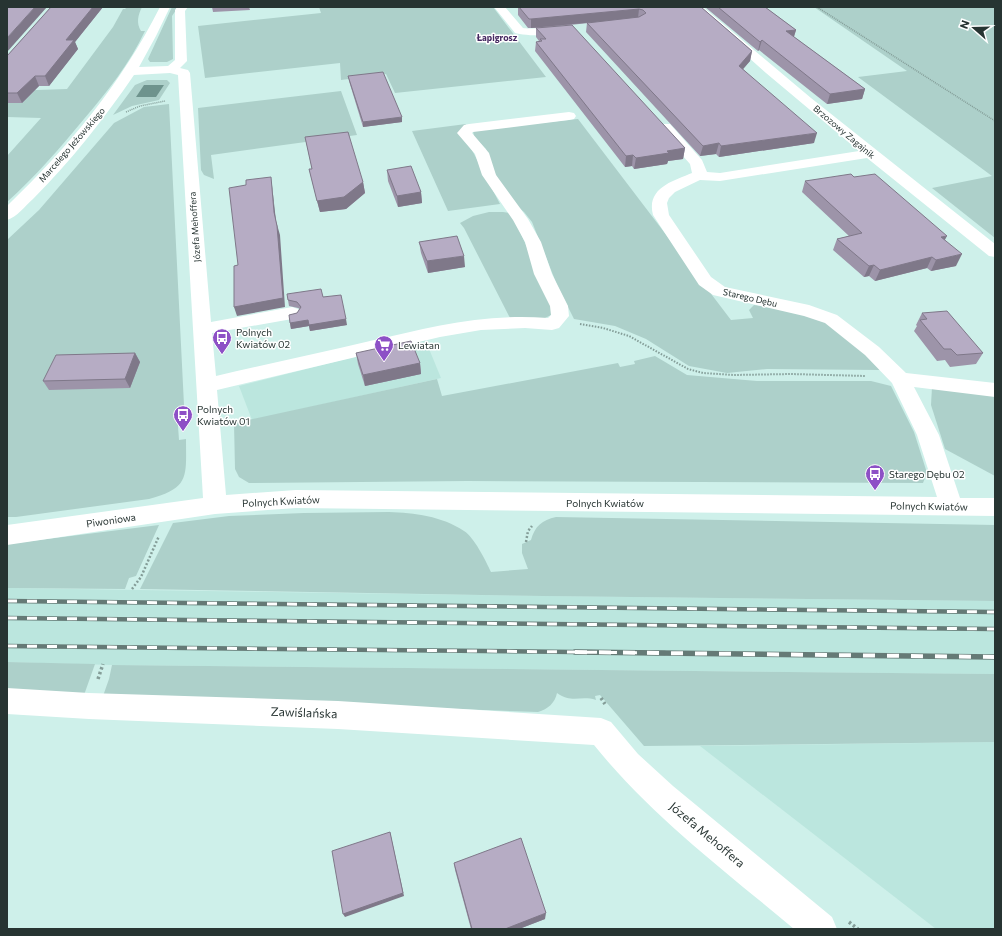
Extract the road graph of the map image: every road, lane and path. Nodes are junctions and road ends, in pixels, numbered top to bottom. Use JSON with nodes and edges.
{"nodes":[{"id":1,"x":165,"y":7,"type":"edge"},
{"id":2,"x":499,"y":7,"type":"edge"},
{"id":3,"x":697,"y":7,"type":"edge"},
{"id":4,"x":818,"y":7,"type":"edge"},
{"id":5,"x":183,"y":8,"type":"edge"},
{"id":6,"x":580,"y":35,"type":"edge"},
{"id":7,"x":171,"y":69,"type":"junction"},
{"id":8,"x":132,"y":70,"type":"junction"},
{"id":9,"x":569,"y":116,"type":"dead end"},
{"id":10,"x":654,"y":116,"type":"edge"},
{"id":11,"x":995,"y":121,"type":"edge"},
{"id":12,"x":870,"y":154,"type":"junction"},
{"id":13,"x":699,"y":176,"type":"junction"},
{"id":14,"x":7,"y":215,"type":"edge"},
{"id":15,"x":995,"y":252,"type":"edge"},
{"id":16,"x":292,"y":313,"type":"edge"},
{"id":17,"x":556,"y":321,"type":"junction"},
{"id":18,"x":203,"y":329,"type":"junction"},
{"id":19,"x":900,"y":379,"type":"junction"},
{"id":20,"x":207,"y":385,"type":"junction"},
{"id":21,"x":995,"y":390,"type":"edge"},
{"id":22,"x":216,"y":505,"type":"junction"},
{"id":23,"x":952,"y":507,"type":"junction"},
{"id":24,"x":995,"y":507,"type":"edge"},
{"id":25,"x":167,"y":512,"type":"junction"},
{"id":26,"x":7,"y":535,"type":"edge"},
{"id":27,"x":132,"y":589,"type":"dead end"},
{"id":28,"x":7,"y":701,"type":"edge"},
{"id":29,"x":601,"y":732,"type":"joint"},
{"id":30,"x":820,"y":929,"type":"edge"}],
"edges":[{"from":1,"to":8,"type":"street"},
{"from":2,"to":6,"type":"street"},
{"from":3,"to":12,"type":"street","name":"Brzozowy Zagajnik"},
{"from":4,"to":11,"type":"path"},
{"from":5,"to":7,"type":"street"},
{"from":7,"to":8,"type":"street"},
{"from":7,"to":18,"type":"street","name":"Józefa Mehoffera"},
{"from":8,"to":14,"type":"street","name":"Marcelego Jeżowskiego"},
{"from":9,"to":17,"type":"street"},
{"from":10,"to":13,"type":"street"},
{"from":12,"to":13,"type":"street"},
{"from":12,"to":15,"type":"street","name":"Brzozowy Zagajnik"},
{"from":13,"to":19,"type":"street","name":"Starego Dębu"},
{"from":16,"to":18,"type":"street"},
{"from":17,"to":19,"type":"path"},
{"from":17,"to":20,"type":"street"},
{"from":18,"to":20,"type":"street","name":"Józefa Mehoffera"},
{"from":19,"to":21,"type":"street"},
{"from":19,"to":23,"type":"street","name":"Starego Dębu"},
{"from":20,"to":22,"type":"street","name":"Józefa Mehoffera"},
{"from":22,"to":23,"type":"street","name":"Polnych Kwiatów"},
{"from":22,"to":25,"type":"street","name":"Piwoniowa"},
{"from":23,"to":24,"type":"street","name":"Polnych Kwiatów"},
{"from":25,"to":26,"type":"street","name":"Piwoniowa"},
{"from":25,"to":27,"type":"path"},
{"from":28,"to":29,"type":"street","name":"Zawiślańska"},
{"from":29,"to":30,"type":"street","name":"Józefa Mehoffera"}]}
